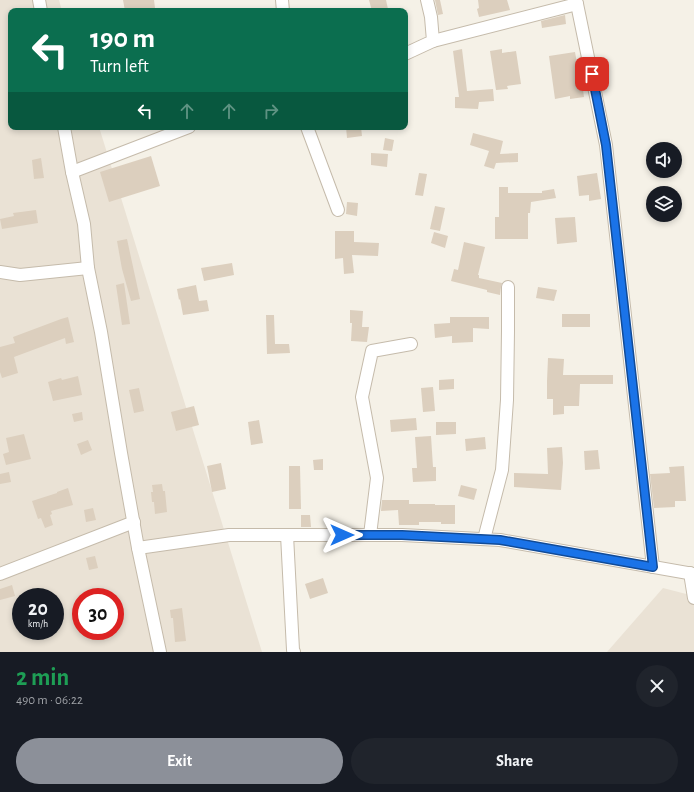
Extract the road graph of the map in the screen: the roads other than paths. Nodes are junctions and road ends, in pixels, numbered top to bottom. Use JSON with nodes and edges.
{"nodes":[{"id":1,"x":427,"y":0,"type":"edge"},
{"id":2,"x":577,"y":2,"type":"edge"},
{"id":3,"x":433,"y":41,"type":"junction"},
{"id":4,"x":408,"y":53,"type":"edge"},
{"id":5,"x":65,"y":130,"type":"edge"},
{"id":6,"x":181,"y":130,"type":"edge"},
{"id":7,"x":307,"y":130,"type":"edge"},
{"id":8,"x":72,"y":172,"type":"junction"},
{"id":9,"x":338,"y":210,"type":"dead end"},
{"id":10,"x":88,"y":268,"type":"junction"},
{"id":11,"x":0,"y":272,"type":"edge"},
{"id":12,"x":508,"y":288,"type":"dead end"},
{"id":13,"x":411,"y":344,"type":"dead end"},
{"id":14,"x":134,"y":522,"type":"junction"},
{"id":15,"x":287,"y":535,"type":"junction"},
{"id":16,"x":370,"y":535,"type":"junction"},
{"id":17,"x":484,"y":539,"type":"junction"},
{"id":18,"x":138,"y":548,"type":"junction"},
{"id":19,"x":653,"y":567,"type":"junction"},
{"id":20,"x":0,"y":574,"type":"edge"},
{"id":21,"x":692,"y":574,"type":"edge"},
{"id":22,"x":694,"y":598,"type":"edge"},
{"id":23,"x":160,"y":652,"type":"edge"},
{"id":24,"x":294,"y":652,"type":"edge"}],
"edges":[{"from":1,"to":3,"type":"street"},
{"from":2,"to":3,"type":"street"},
{"from":2,"to":19,"type":"street"},
{"from":3,"to":4,"type":"street"},
{"from":5,"to":8,"type":"street"},
{"from":6,"to":8,"type":"street"},
{"from":7,"to":9,"type":"street"},
{"from":8,"to":10,"type":"street"},
{"from":10,"to":11,"type":"street"},
{"from":10,"to":14,"type":"street"},
{"from":12,"to":17,"type":"street"},
{"from":13,"to":16,"type":"street"},
{"from":14,"to":18,"type":"street"},
{"from":14,"to":20,"type":"street"},
{"from":15,"to":16,"type":"street"},
{"from":15,"to":18,"type":"street"},
{"from":15,"to":24,"type":"street"},
{"from":16,"to":17,"type":"street"},
{"from":17,"to":19,"type":"street"},
{"from":18,"to":23,"type":"street"},
{"from":19,"to":21,"type":"street"},
{"from":21,"to":22,"type":"street"}]}
